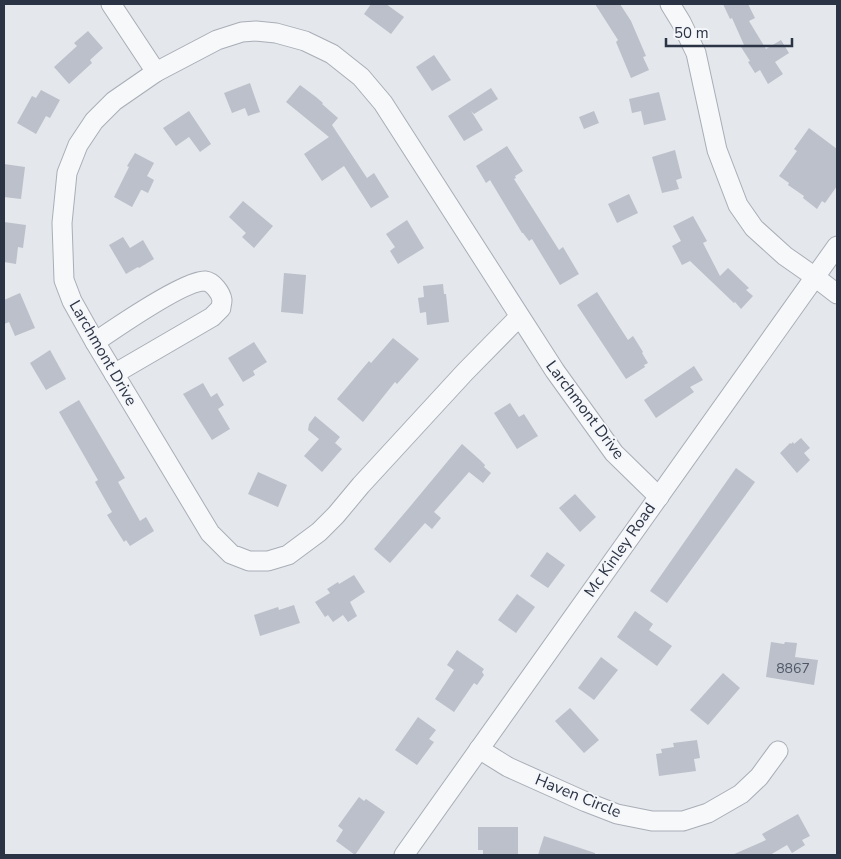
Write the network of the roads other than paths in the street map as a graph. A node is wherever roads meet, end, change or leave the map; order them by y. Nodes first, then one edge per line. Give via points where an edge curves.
1 (110, 4) edge
2 (670, 4) edge
3 (156, 72) junction
4 (837, 246) edge
5 (815, 277) junction
6 (837, 294) edge
7 (520, 317) junction
8 (94, 342) junction
9 (114, 374) junction
10 (659, 497) junction
11 (479, 749) junction
12 (778, 751) dead end
13 (404, 855) edge

1 - 3 street
2 - 5 street via 696,53 716,150 738,205 754,228
3 - 7 street, Larchmont Drive via 217,40 242,32 276,33 305,41 332,54 361,77 383,103
3 - 8 street, Larchmont Drive via 114,100 94,121 78,145 67,173 62,223 64,280
4 - 5 street, Mc Kinley Road
5 - 6 street
5 - 10 street, Mc Kinley Road
7 - 9 street, Larchmont Drive via 465,372 336,516 288,554 268,561 249,561 231,554 210,533
7 - 10 street, Larchmont Drive via 554,371 614,454
8 - 9 street, Larchmont Drive
8 - 9 street via 185,287 205,281 214,285 222,299 221,308 212,317
10 - 11 street, Mc Kinley Road
11 - 12 street, Haven Circle via 508,767 586,802 617,814 652,821 683,821 708,813 741,794 759,777
11 - 13 street, Mc Kinley Road

